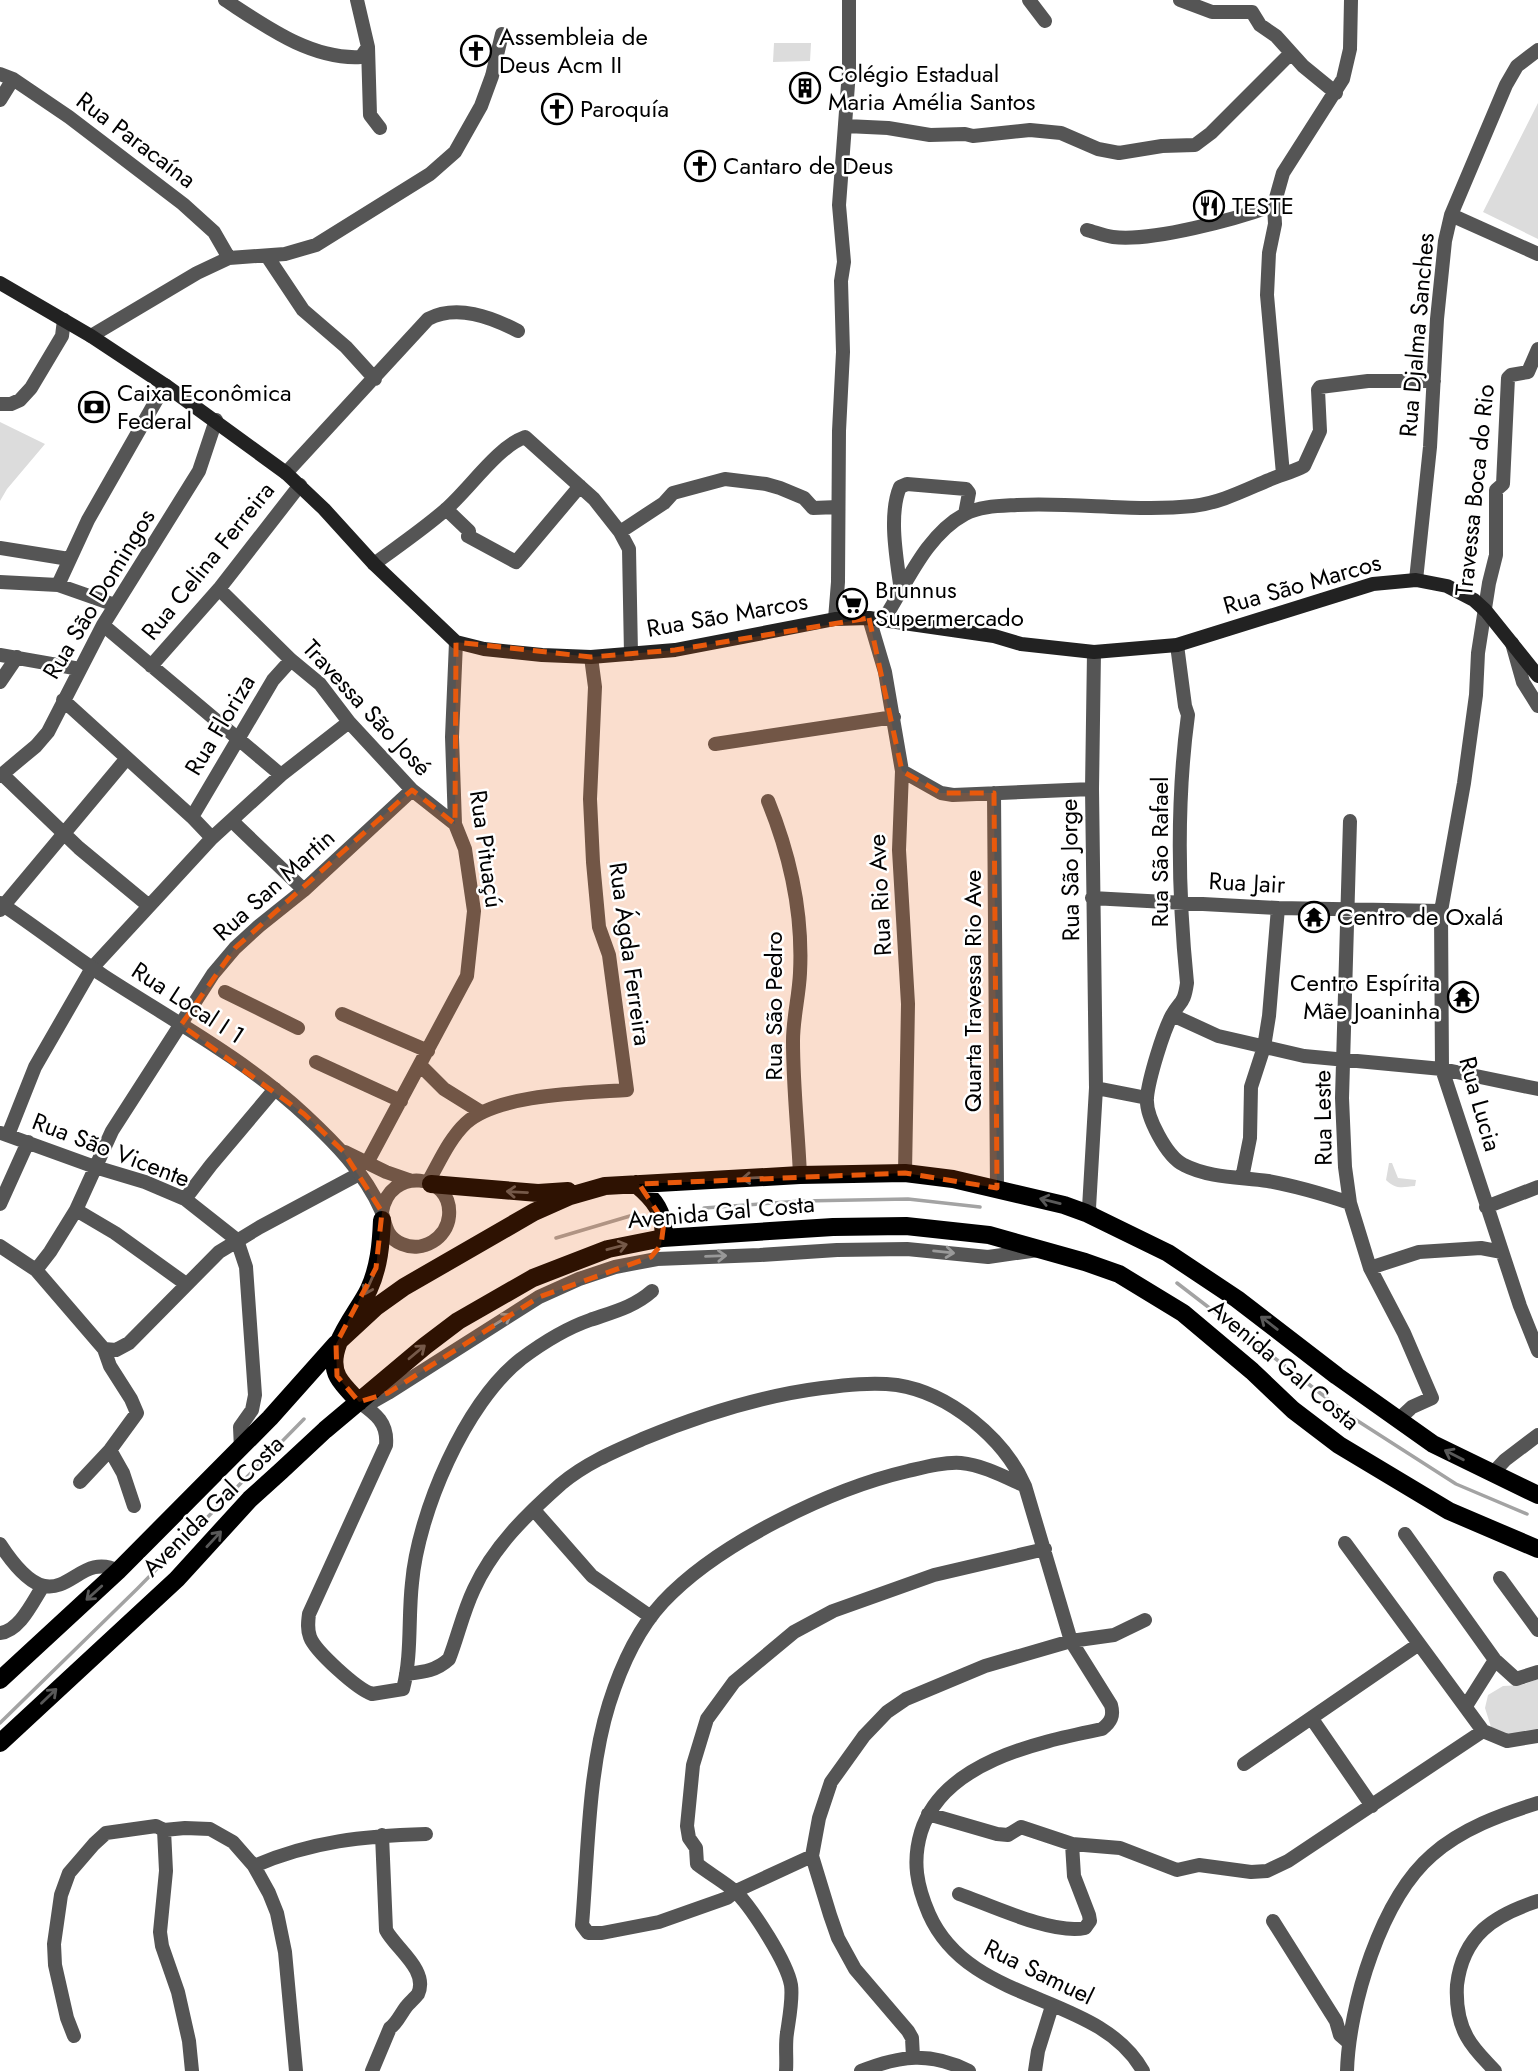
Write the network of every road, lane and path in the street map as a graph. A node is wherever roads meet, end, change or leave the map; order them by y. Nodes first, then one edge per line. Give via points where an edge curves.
1 (225, 0) edge
2 (357, 0) edge
3 (849, 0) edge
4 (1029, 0) edge
5 (1180, 0) edge
6 (1351, 0) edge
7 (1247, 6) edge
8 (1045, 22) dead end
9 (502, 34) dead end
10 (1538, 38) edge
11 (368, 47) junction
12 (1538, 50) edge
13 (1291, 54) junction
14 (1517, 65) junction
15 (6, 77) edge
16 (1336, 93) junction
17 (0, 100) edge
18 (846, 126) junction
19 (380, 128) dead end
20 (1274, 205) junction
21 (1451, 215) junction
22 (1087, 230) dead end
23 (1538, 254) edge
24 (267, 256) junction
25 (229, 258) junction
26 (0, 283) edge
27 (64, 320) junction
28 (518, 331) dead end
29 (91, 336) junction
30 (1538, 349) edge
31 (375, 379) junction
32 (1434, 381) junction
33 (165, 386) junction
34 (0, 404) edge
35 (216, 421) junction
36 (286, 473) junction
37 (1283, 474) junction
38 (300, 485) junction
39 (580, 486) junction
40 (838, 507) junction
41 (446, 509) junction
42 (965, 514) junction
43 (620, 532) junction
44 (0, 548) edge
45 (69, 559) junction
46 (374, 564) junction
47 (1416, 580) junction
48 (0, 582) edge
49 (58, 585) junction
50 (219, 589) junction
51 (901, 592) junction
52 (115, 605) junction
53 (1486, 611) junction
54 (869, 618) junction
55 (884, 619) junction
56 (835, 620) junction
57 (103, 625) junction
58 (456, 642) junction
59 (1511, 642) junction
60 (1177, 645) junction
61 (1094, 652) junction
62 (0, 654) edge
63 (631, 654) junction
64 (17, 657) junction
65 (591, 657) junction
66 (291, 660) junction
67 (151, 666) junction
68 (79, 669) junction
69 (1538, 676) edge
70 (0, 682) edge
71 (63, 700) junction
72 (1538, 706) edge
73 (894, 717) junction
74 (349, 722) junction
75 (238, 739) junction
76 (715, 744) dead end
77 (127, 758) junction
78 (902, 771) junction
79 (281, 775) junction
80 (1, 776) edge
81 (1092, 789) junction
82 (412, 790) junction
83 (994, 793) junction
84 (768, 801) dead end
85 (192, 817) junction
86 (232, 821) junction
87 (1350, 821) dead end
88 (455, 824) junction
89 (64, 834) junction
90 (212, 838) junction
91 (304, 890) junction
92 (1092, 898) junction
93 (1183, 902) junction
94 (1, 906) edge
95 (149, 906) junction
96 (1278, 908) junction
97 (1347, 909) junction
98 (1441, 911) junction
99 (92, 968) junction
100 (225, 992) dead end
101 (342, 1014) dead end
102 (1172, 1015) junction
103 (181, 1025) junction
104 (298, 1028) dead end
105 (1264, 1047) junction
106 (428, 1051) junction
107 (1344, 1059) junction
108 (316, 1062) dead end
109 (420, 1065) junction
110 (1442, 1069) junction
111 (1096, 1088) junction
112 (275, 1089) junction
113 (1538, 1089) edge
114 (1147, 1098) junction
115 (401, 1101) junction
116 (481, 1112) junction
117 (4, 1133) edge
118 (28, 1142) junction
119 (95, 1167) junction
120 (363, 1168) junction
121 (905, 1173) junction
122 (800, 1175) junction
123 (1242, 1178) junction
124 (409, 1180) junction
125 (432, 1184) junction
126 (636, 1184) junction
127 (1538, 1187) edge
128 (997, 1188) junction
129 (585, 1191) junction
130 (185, 1199) junction
131 (1350, 1203) junction
132 (0, 1204) edge
133 (1486, 1206) junction
134 (76, 1210) junction
135 (382, 1216) junction
136 (1093, 1217) junction
137 (663, 1237) junction
138 (237, 1240) junction
139 (0, 1246) edge
140 (1045, 1249) junction
141 (1502, 1252) junction
142 (642, 1262) junction
143 (1370, 1268) junction
144 (36, 1270) junction
145 (186, 1284) junction
146 (652, 1291) dead end
147 (336, 1344) junction
148 (104, 1349) junction
149 (1538, 1351) edge
150 (359, 1402) junction
151 (1399, 1419) junction
152 (1538, 1435) edge
153 (241, 1449) junction
154 (110, 1450) junction
155 (1492, 1474) junction
156 (79, 1482) dead end
157 (1025, 1486) junction
158 (1538, 1494) edge
159 (134, 1506) dead end
160 (534, 1510) junction
161 (1405, 1534) dead end
162 (1345, 1543) dead end
163 (0, 1544) edge
164 (1045, 1549) junction
165 (1538, 1549) edge
166 (118, 1571) junction
167 (1500, 1578) dead end
168 (43, 1586) junction
169 (651, 1617) junction
170 (1145, 1620) dead end
171 (1538, 1630) edge
172 (0, 1633) edge
173 (1071, 1640) junction
174 (1419, 1644) junction
175 (1495, 1660) junction
176 (1538, 1672) edge
177 (406, 1674) junction
178 (0, 1680) edge
179 (1466, 1706) junction
180 (1312, 1719) junction
181 (1483, 1731) junction
182 (1538, 1736) edge
183 (0, 1743) edge
184 (1244, 1764) dead end
185 (1538, 1803) edge
186 (1372, 1806) junction
187 (928, 1814) junction
188 (164, 1830) junction
189 (426, 1834) dead end
190 (382, 1835) junction
191 (1072, 1844) junction
192 (812, 1856) junction
193 (254, 1866) junction
194 (736, 1891) junction
195 (959, 1894) dead end
196 (1538, 1901) edge
197 (1273, 1921) dead end
198 (1052, 2006) junction
199 (1352, 2017) junction
200 (1336, 2021) junction
201 (74, 2036) dead end
202 (1348, 2042) junction
203 (913, 2057) junction
204 (192, 2071) edge
205 (296, 2071) edge
206 (372, 2071) edge
207 (786, 2071) edge
208 (861, 2071) edge
209 (969, 2071) edge
210 (1035, 2071) edge
211 (1143, 2071) edge
212 (1347, 2071) edge
213 (1494, 2071) edge

1 - 11 street via 265,26 326,54 361,57
2 - 11 street
3 - 18 street
4 - 8 street
5 - 7 street via 1230,14
6 - 16 street via 1348,64
7 - 13 street
9 - 24 street via 481,106 455,152 430,174 316,245
10 - 14 street, Rua Djalma Sanches
11 - 19 street via 370,116
12 - 14 street, Rua Djalma Sanches
13 - 16 street
13 - 18 street via 1211,133 1185,147 1119,153 1062,133 930,135
14 - 21 street, Rua Djalma Sanches
15 - 17 street
15 - 25 street, Rua Paracaína via 69,117 198,217 220,240
16 - 20 street via 1283,173
18 - 40 street via 839,205 844,262
20 - 22 street via 1152,235 1112,237
20 - 37 street via 1267,295
21 - 23 street
21 - 32 street, Rua Djalma Sanches via 1443,258
24 - 25 street
24 - 31 street via 303,310
25 - 29 street
26 - 27 main road
27 - 29 main road
27 - 34 street via 62,336 31,388 20,400
28 - 31 street via 491,318 442,313 420,326
29 - 33 main road
30 - 53 street, Travessa Boca do Rio via 1528,372 1508,378 1503,484 1496,490 1496,555
31 - 36 street
32 - 37 street via 1379,380 1320,387 1320,431 1309,458 1304,466
32 - 47 street, Rua Djalma Sanches
33 - 35 main road
33 - 45 street
35 - 36 main road
35 - 52 street, Rua São Domingos via 199,471
36 - 38 main road
37 - 42 street via 1196,506 1045,504 981,508
38 - 46 main road
38 - 50 street, Rua Celina Ferreira
39 - 41 street via 525,438 505,450
39 - 41 street via 516,562 468,536 469,531
39 - 43 street
40 - 43 street via 813,508 804,498 780,488 725,478 673,493
40 - 56 street
41 - 46 street
42 - 51 street via 931,544
42 - 51 street via 966,488 900,487 895,552
43 - 63 street via 629,549
44 - 45 street
45 - 49 street
46 - 58 main road
47 - 53 main road, Rua São Marcos via 1459,590
47 - 60 main road, Rua São Marcos via 1373,584
48 - 49 street
49 - 52 street
50 - 66 street, Travessa São José
50 - 67 street, Rua Celina Ferreira
51 - 55 street
52 - 57 street, Rua São Domingos
53 - 59 main road, Rua São Marcos
53 - 98 street, Rua Lucia via 1464,783
54 - 55 main road, Rua São Marcos
54 - 56 main road, Rua São Marcos
54 - 73 street, Rua Rio Ave
55 - 61 main road, Rua São Marcos
56 - 63 main road, Rua São Marcos
57 - 67 street
57 - 68 street, Rua São Domingos
58 - 65 main road, Rua São Marcos via 542,656
58 - 88 street, Rua Pituaçú
59 - 69 main road, Rua São Marcos
59 - 72 street via 1523,682
60 - 61 main road, Rua São Marcos
60 - 93 street, Rua São Rafael via 1188,715 1178,837
61 - 81 street, Rua São Jorge
62 - 64 street
63 - 65 main road, Rua São Marcos
64 - 68 street
64 - 70 street
65 - 116 street, Rua Ágda Ferreira via 595,687 590,799 594,875 627,1090 504,1104
66 - 74 street, Travessa São José via 320,684
66 - 75 street, Rua Floriza via 272,680
67 - 75 street
68 - 71 street, Rua São Domingos
71 - 77 street
71 - 80 street, Rua São Domingos via 48,732
73 - 76 street
73 - 78 street, Rua Rio Ave
74 - 79 street
74 - 82 street, Travessa São José
75 - 79 street
75 - 85 street, Rua Floriza
77 - 85 street
77 - 89 street
78 - 83 street via 941,793
78 - 121 street, Rua Rio Ave via 899,850 908,1004
79 - 86 street
80 - 89 street
81 - 83 street
81 - 92 street, Rua São Jorge
82 - 88 street, Travessa São José
82 - 91 street, Rua San Martin
83 - 128 street, Quarta Travessa Rio Ave
84 - 122 street, Rua São Pedro via 791,869 797,921 800,971 793,1040
85 - 90 street
86 - 90 street
86 - 91 street
87 - 97 street, Rua Leste
88 - 106 street, Rua Pituaçú via 465,849 474,911 472,944 467,976
89 - 94 street
89 - 95 street
90 - 95 street
91 - 103 street, Rua San Martin via 235,948
92 - 93 street, Rua Jair
92 - 111 street, Rua São Jorge
93 - 96 street, Rua Jair
93 - 102 street, Rua São Rafael via 1187,983 1181,1005
94 - 99 street, Rua Local I 1
95 - 99 street
96 - 97 street, Rua Jair
96 - 105 street
97 - 98 street, Rua Jair
97 - 107 street, Rua Leste
98 - 110 street, Rua Lucia
99 - 103 street, Rua Local I 1
99 - 117 street via 35,1067
100 - 104 street
101 - 106 street
102 - 105 street via 1218,1036
102 - 114 street, Rua São Rafael
103 - 112 street, Rua Local I 1
103 - 119 street, Rua San Martin via 112,1131
105 - 107 street
105 - 123 street via 1251,1087 1250,1138
106 - 109 street, Rua Pituaçú
107 - 110 street
107 - 131 street, Rua Leste via 1342,1133
108 - 115 street
109 - 115 street, Rua Pituaçú
109 - 116 street via 444,1089
110 - 113 street
110 - 133 street, Rua Lucia
111 - 114 street
111 - 136 street, Rua São Jorge via 1089,1208
112 - 120 street, Rua Local I 1
112 - 130 street
114 - 123 street via 1154,1125 1174,1158 1205,1173
115 - 120 street, Rua Pituaçú
116 - 125 street via 454,1137
117 - 118 street, Rua São Vicente
118 - 119 street, Rua São Vicente
118 - 132 street
119 - 130 street, Rua São Vicente
119 - 134 street, Rua San Martin
120 - 124 street, Rua Local I 1
120 - 135 street
120 - 138 street
121 - 122 main road, Avenida Gal Costa
121 - 128 main road, Avenida Gal Costa
122 -> 126 main road, Avenida Gal Costa
123 - 131 street via 1298,1187
124 - 125 street
124 - 135 street via 390,1191
129 -> 125 main road via 538,1193
125 - 135 street via 445,1198 449,1216 434,1241 419,1247 402,1244 389,1235
126 - 129 main road, Avenida Gal Costa
126 - 137 main road via 658,1206
127 - 133 street
136 -> 128 main road, Avenida Gal Costa
129 - 147 main road, Avenida Gal Costa via 534,1212 404,1287
130 - 138 street, Rua São Vicente
131 - 143 street, Rua Leste
133 - 141 street, Rua Lucia
134 - 144 street, Rua San Martin
134 - 145 street
135 -> 147 main road via 380,1250 369,1289
151 -> 136 main road, Avenida Gal Costa via 1237,1299 1168,1254
137 - 140 main road, Avenida Gal Costa via 906,1226 989,1235
137 - 142 street via 656,1253
150 -> 137 main road, Avenida Gal Costa via 458,1321 499,1296 570,1262
138 - 145 street
138 - 153 street via 246,1267 256,1395 240,1427
139 - 144 street
142 -> 140 street via 895,1249 988,1257
140 - 165 main road, Avenida Gal Costa via 1119,1274 1152,1292 1194,1321 1339,1445 1449,1511
141 - 143 street via 1481,1248 1419,1252
141 - 149 street, Rua Lucia
150 -> 142 street via 388,1393 540,1297 579,1279
143 - 151 street, Rua Leste via 1432,1398
144 - 148 street
145 - 148 street via 129,1343 116,1350
146 - 177 street via 628,1308 575,1327 519,1360 495,1384 463,1432 431,1502 415,1552
147 - 150 main road via 337,1376
147 - 153 main road, Avenida Gal Costa
148 - 154 street via 137,1413
150 - 177 street via 386,1427 386,1445 309,1614 309,1635 313,1644 367,1692 403,1689
183 -> 150 main road, Avenida Gal Costa via 177,1579 250,1499
155 -> 151 main road, Avenida Gal Costa via 1433,1444
152 - 155 street
153 - 166 main road, Avenida Gal Costa
154 - 156 street
154 - 159 street
155 - 158 main road, Avenida Gal Costa
157 - 160 street via 1004,1450 981,1427 948,1405 915,1389 863,1385 750,1400 679,1424 584,1466
157 - 164 street
157 - 169 street via 961,1463 914,1470 837,1493 799,1510 692,1575
160 - 169 street via 592,1576
160 - 177 street via 486,1567 464,1610 449,1659 441,1667
161 - 175 street
162 - 174 street
163 - 168 street via 22,1574
164 - 173 street
164 - 194 street via 944,1572 833,1611 802,1626 734,1682 707,1719 699,1740 686,1818 697,1864
166 - 168 street via 98,1566 65,1584
166 -> 178 main road, Avenida Gal Costa
167 - 171 street
168 - 172 street via 17,1624
169 - 194 street via 614,1692 600,1741 582,1925 588,1933 602,1933 659,1922
170 - 173 street via 1114,1635
173 - 187 street, Rua Samuel via 1111,1705 1110,1721 1102,1729 1037,1742 995,1759 949,1790
173 - 192 street via 955,1678 887,1712 831,1783
174 - 179 street
174 - 180 street
175 - 176 street via 1516,1679
175 - 179 street
179 - 181 street
180 - 184 street
180 - 186 street
181 - 182 street via 1507,1741
181 - 186 street
185 - 199 street via 1468,1831 1432,1854 1410,1878 1387,1918
186 - 191 street via 1267,1871 1199,1865 1177,1870 1120,1848
187 - 191 street via 997,1834 1008,1835 1021,1827
187 - 198 street, Rua Samuel via 919,1838 916,1873 924,1905 939,1932 961,1957 991,1979
188 - 193 street via 210,1829 233,1842
188 - 201 street via 156,1826 106,1833 66,1878 54,1944
188 - 204 street via 166,1871 160,1931 181,2004
189 - 190 street
190 - 193 street via 328,1842
190 - 206 street via 386,1930 417,1973 418,1993 390,2028
191 - 195 street via 1074,1876 1089,1915 1085,1928 1041,1923
192 - 194 street
192 - 203 street via 845,1953 908,2031
193 - 205 street via 281,1931
194 - 207 street via 782,1960 791,1987
196 - 213 street via 1491,1922 1478,1933 1461,1963 1456,1994 1461,2023
197 - 200 street
198 - 210 street
198 - 211 street, Rua Samuel via 1090,2021 1119,2043
199 - 200 street
199 - 202 street
200 - 202 street
202 - 212 street
203 - 208 street
203 - 209 street via 944,2060

